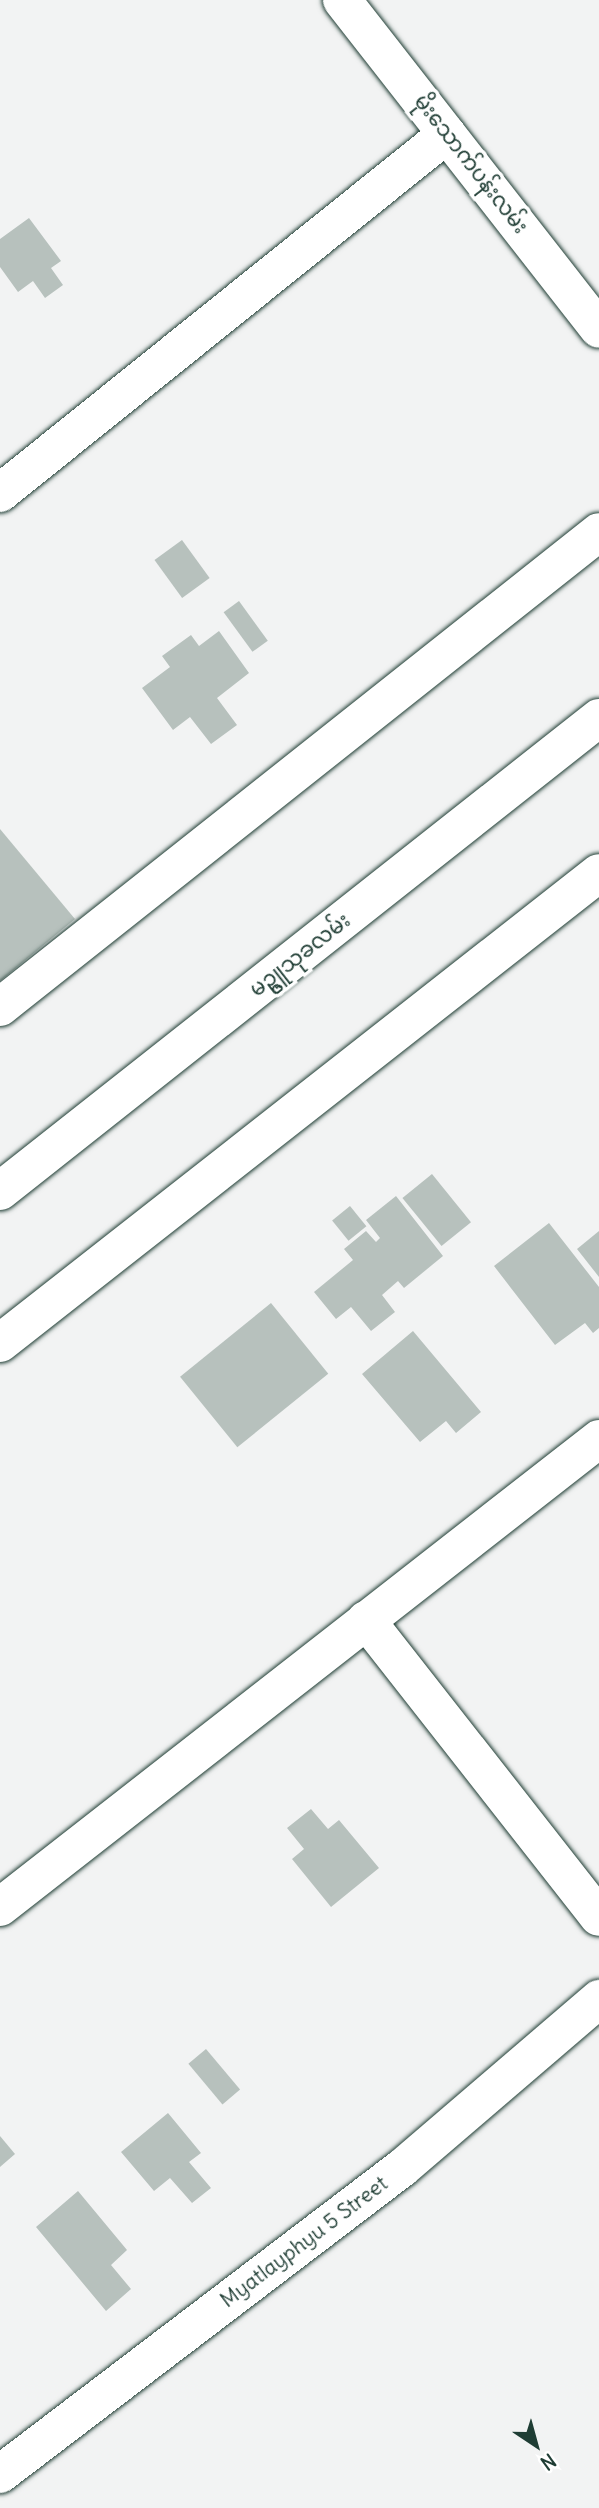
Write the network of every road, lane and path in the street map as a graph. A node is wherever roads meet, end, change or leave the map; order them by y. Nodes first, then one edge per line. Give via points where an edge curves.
1 (342, 0) edge
2 (447, 134) junction
3 (599, 329) edge
4 (0, 493) edge
5 (599, 532) edge
6 (599, 718) edge
7 (599, 873) edge
8 (0, 1007) edge
9 (0, 1191) edge
10 (0, 1343) edge
11 (599, 1439) edge
12 (366, 1620) junction
13 (0, 1907) edge
14 (599, 1917) edge
15 (599, 2000) edge
16 (0, 2474) edge

1 - 2 street, မိုးသောက်ပန်းလမ်း
2 - 3 street, မိုးသောက်ပန်းလမ်း
2 - 4 street
5 - 8 street
6 - 9 street, မဥ္ဇူသုခလမ်း
7 - 10 street
11 - 12 street
12 - 13 street
12 - 14 street
15 - 16 street, Myatlayphyu 5 Street via 402,2168

